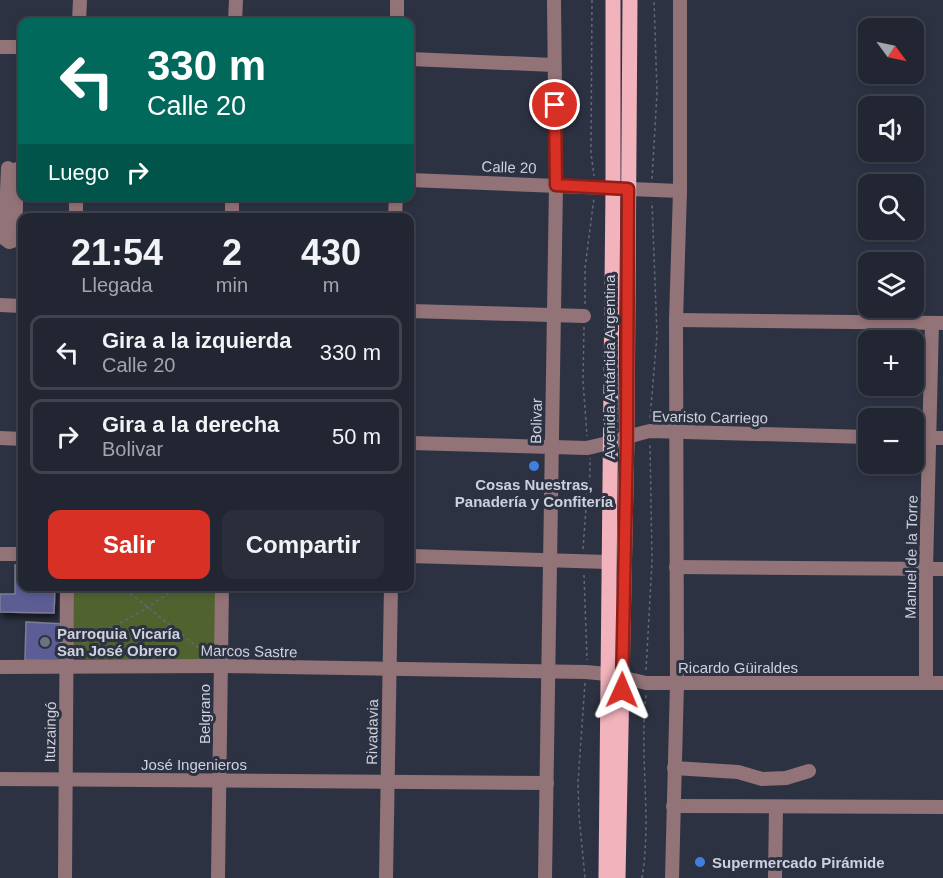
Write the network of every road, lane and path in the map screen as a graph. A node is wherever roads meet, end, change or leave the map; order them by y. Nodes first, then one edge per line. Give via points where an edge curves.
1 (80, 0) edge
2 (236, 0) edge
3 (397, 0) edge
4 (555, 0) edge
5 (592, 0) edge
6 (613, 0) edge
7 (630, 0) edge
8 (654, 0) edge
9 (680, 0) edge
10 (79, 18) edge
11 (235, 18) edge
12 (397, 18) edge
13 (0, 47) edge
14 (18, 47) edge
15 (414, 59) edge
16 (555, 65) junction
17 (414, 180) edge
18 (556, 185) junction
19 (596, 187) junction
20 (621, 188) junction
21 (651, 190) junction
22 (680, 191) junction
23 (0, 305) edge
24 (18, 306) edge
25 (414, 311) edge
26 (554, 315) junction
27 (584, 316) junction
28 (676, 320) junction
29 (938, 323) edge
30 (650, 431) junction
31 (676, 432) junction
32 (627, 436) junction
33 (858, 437) edge
34 (0, 438) edge
35 (936, 438) edge
36 (18, 439) edge
37 (414, 443) edge
38 (609, 444) junction
39 (552, 448) junction
40 (587, 448) junction
41 (0, 554) edge
42 (18, 554) edge
43 (414, 556) edge
44 (550, 560) junction
45 (583, 561) junction
46 (608, 562) junction
47 (676, 567) junction
48 (927, 569) junction
49 (943, 569) edge
50 (67, 591) edge
51 (127, 591) edge
52 (171, 591) edge
53 (222, 591) edge
54 (391, 591) edge
55 (148, 607) junction
56 (67, 652) junction
57 (587, 662) dead end
58 (221, 666) junction
59 (0, 667) edge
60 (68, 668) junction
61 (390, 670) junction
62 (549, 673) junction
63 (646, 674) dead end
64 (614, 676) junction
65 (585, 680) dead end
66 (677, 683) junction
67 (926, 683) junction
68 (943, 684) edge
69 (646, 688) dead end
70 (674, 768) junction
71 (809, 771) dead end
72 (0, 779) edge
73 (66, 780) junction
74 (220, 780) junction
75 (387, 783) junction
76 (547, 783) junction
77 (673, 806) junction
78 (776, 807) junction
79 (943, 807) edge
80 (65, 878) edge
81 (218, 878) edge
82 (386, 878) edge
83 (545, 878) edge
84 (585, 878) edge
85 (606, 878) edge
86 (618, 878) edge
87 (642, 878) edge
88 (672, 878) edge
89 (775, 878) edge

1 - 10 street
2 - 11 street
3 - 12 street
4 - 16 street, Bolivar
5 - 19 path via 591,153
6 - 20 main road, Avenida Antártida Argentina
7 - 20 main road, Avenida Antártida Argentina
8 - 21 path via 657,93
9 - 22 street
13 - 14 street
15 - 16 street
16 - 18 street, Bolivar
17 - 18 street, Calle 20
18 - 19 street, Calle 20
18 - 26 street, Bolivar
19 - 20 street, Calle 20
19 - 27 path via 586,259
20 - 21 street, Calle 20
20 - 32 main road, Avenida Antártida Argentina
20 - 38 main road, Avenida Antártida Argentina
21 - 22 street, Calle 20
21 - 30 path via 657,335
22 - 28 street
23 - 24 street
25 - 26 street
26 - 27 street
26 - 39 street, Bolivar
27 - 40 path
28 - 29 street
28 - 31 street
29 - 35 street, Manuel de la Torre
30 - 31 street, Evaristo Carriego
30 - 32 street, Evaristo Carriego
30 - 63 path via 652,562
31 - 33 street, Evaristo Carriego
31 - 47 street
32 - 38 street, Evaristo Carriego
32 - 64 main road, Avenida Antártida Argentina
34 - 36 street
35 - 48 street, Manuel de la Torre
37 - 39 street, Evaristo Carriego
38 - 40 street, Evaristo Carriego
38 - 46 main road, Avenida Antártida Argentina
39 - 40 street, Evaristo Carriego
39 - 44 street, Bolivar
40 - 45 path via 590,474
41 - 42 street
43 - 44 street
44 - 45 street
44 - 62 street, Bolivar
45 - 46 street
45 - 57 path
46 - 64 main road, Avenida Antártida Argentina
47 - 48 street
47 - 66 street
48 - 49 street
48 - 67 street, Manuel de la Torre
50 - 56 street, Ituzaingó
51 - 55 path
52 - 55 path
53 - 58 street, Belgrano
54 - 61 street, Rivadavia
55 - 56 path
55 - 58 path
56 - 60 street, Ituzaingó
58 - 60 street, Marcos Sastre
58 - 61 street, Marcos Sastre
58 - 74 street, Belgrano
59 - 60 street, Marcos Sastre
60 - 73 street, Ituzaingó
61 - 62 street, Ricardo Güiraldes
61 - 75 street, Rivadavia
62 - 64 street, Ricardo Güiraldes
62 - 76 street, Bolivar
64 - 66 street, Ricardo Güiraldes via 646,683
64 - 85 main road, Avenida Antártida Argentina
64 - 86 main road, Avenida Antártida Argentina
65 - 84 path via 578,782
66 - 67 street, Ricardo Güiraldes
66 - 70 street
67 - 68 street, Ricardo Güiraldes
69 - 87 path via 643,718 647,823
70 - 71 street via 738,772 762,779 786,778
70 - 77 street
72 - 73 street, José Ingenieros
73 - 74 street, José Ingenieros
73 - 80 street, Ituzaingó
74 - 75 street, José Ingenieros
74 - 81 street, Belgrano
75 - 76 street, José Ingenieros
75 - 82 street, Rivadavia
76 - 83 street, Bolivar
77 - 78 street
77 - 88 street
78 - 79 street
78 - 89 street

